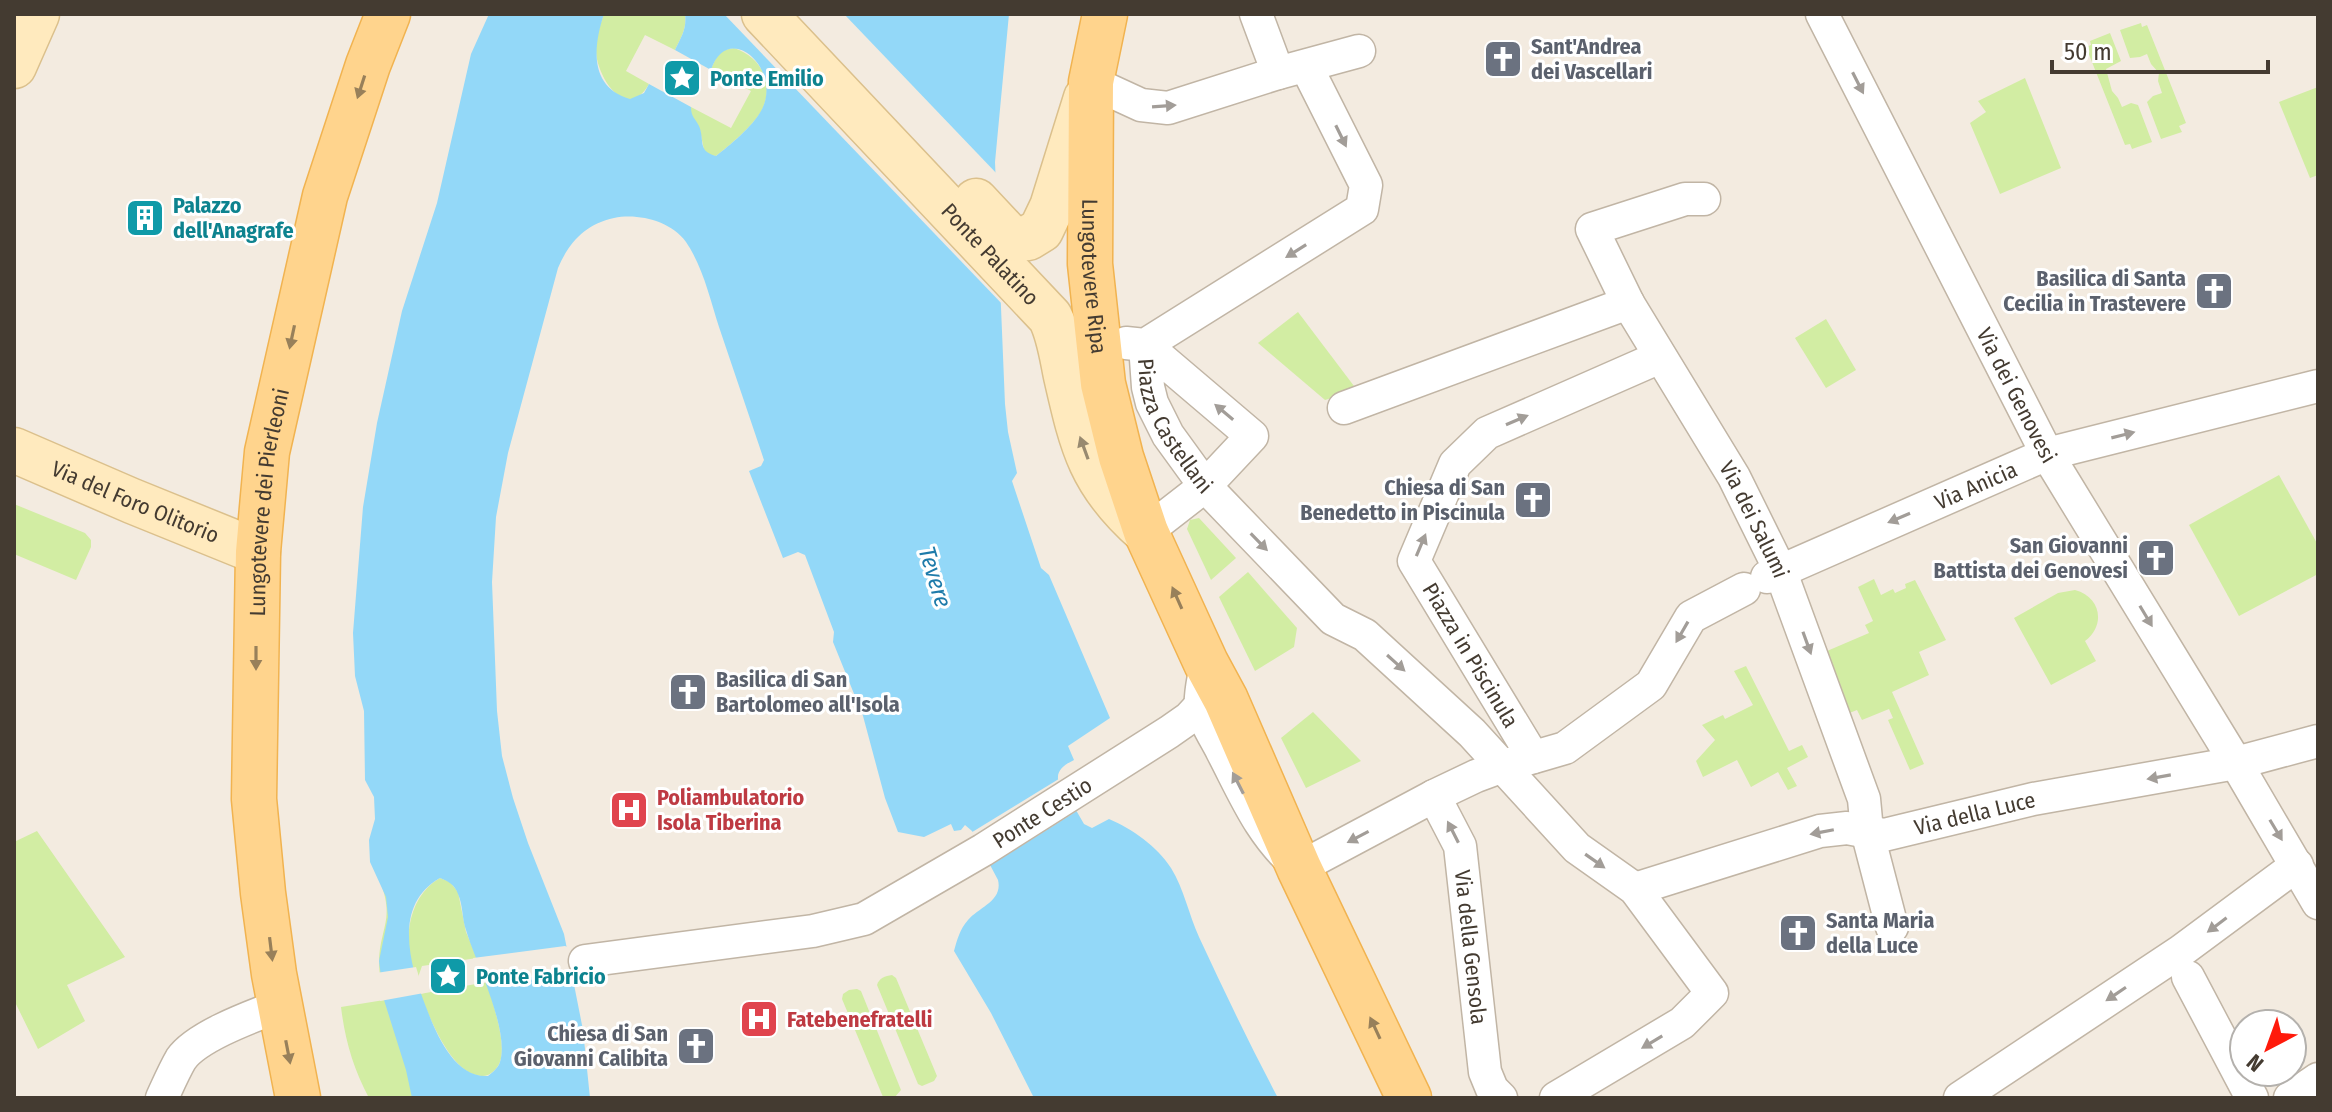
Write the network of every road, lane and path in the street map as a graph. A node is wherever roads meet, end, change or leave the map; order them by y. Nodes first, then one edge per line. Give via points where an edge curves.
1 (37, 14) edge
2 (388, 14) edge
3 (764, 14) edge
4 (798, 14) edge
5 (1105, 14) edge
6 (1256, 14) edge
7 (1822, 14) edge
8 (1359, 51) dead end
9 (14, 66) edge
10 (1292, 69) junction
11 (1091, 82) junction
12 (1704, 199) dead end
13 (1628, 303) junction
14 (1098, 339) junction
15 (1145, 345) junction
16 (1660, 357) junction
17 (2318, 386) edge
18 (1344, 408) dead end
19 (14, 450) edge
20 (2047, 454) junction
21 (1205, 486) junction
22 (1146, 532) junction
23 (258, 552) junction
24 (1764, 578) junction
25 (1211, 689) junction
26 (2318, 741) edge
27 (1518, 761) junction
28 (2236, 763) junction
29 (1434, 796) junction
30 (1867, 831) junction
31 (2297, 865) junction
32 (1299, 868) junction
33 (1635, 889) junction
34 (2318, 903) edge
35 (1892, 927) dead end
36 (585, 961) dead end
37 (2185, 964) junction
38 (279, 1006) junction
39 (2318, 1079) edge
40 (162, 1098) edge
41 (298, 1098) edge
42 (1409, 1098) edge
43 (1501, 1098) edge
44 (1556, 1098) edge
45 (1960, 1098) edge
46 (2252, 1098) edge
47 (2290, 1098) edge

1 - 9 main road
2 -> 23 main road, Lungotevere dei Pierleoni via 325,196 267,452
22 -> 3 main road, Ponte Palatino via 1115,501 1089,460 1052,321 1041,306
4 - 11 main road, Ponte Palatino via 1006,233 1020,240 1037,233 1047,220
5 - 11 main road, Lungotevere Ripa
6 - 10 street
7 -> 20 street, Via dei Genovesi
8 - 10 street
11 -> 10 street via 1141,105 1168,108
10 -> 15 street via 1366,185 1362,209
11 - 14 main road, Lungotevere Ripa via 1090,264
12 - 13 street, Via dei Salumi via 1685,199 1592,229
13 - 16 street, Via dei Salumi
13 - 18 street
14 - 15 street, Piazza Castellani
14 - 22 main road, Lungotevere Ripa via 1110,414
15 - 21 street, Piazza Castellani via 1156,412
21 -> 15 street, Piazza Castellani via 1252,436
16 - 24 street, Via dei Salumi via 1734,477
27 -> 16 street, Piazza in Piscinula via 1414,561 1455,464 1487,433
20 -> 17 street, Via Anicia
19 - 23 main road, Via del Foro Olitorio
20 -> 24 street, Via Anicia
20 -> 28 street, Via dei Genovesi
21 - 22 street
21 -> 27 street, Piazza in Piscinula via 1333,619 1365,635 1472,733
25 -> 22 main road, Lungotevere Ripa
23 -> 38 main road, Lungotevere dei Pierleoni via 254,799
24 -> 27 street, Via Anicia via 1691,617 1651,685 1565,748
24 -> 30 street, Via dei Salumi via 1864,799
32 -> 25 main road, Lungotevere Ripa
25 - 36 street, Ponte Cestio via 1189,718 1169,732 878,913 813,931
26 - 28 street, Via della Luce
27 - 29 street
27 -> 33 street, Piazza in Piscinula via 1539,807 1577,848
28 -> 30 street, Via della Luce via 2033,799 1884,835
28 -> 31 street, Via dei Genovesi
29 -> 32 street
43 -> 29 street, Via della Gensola via 1485,1072 1460,846
30 -> 33 street, Via della Luce via 1820,831
30 - 35 street, Via dei Salumi
31 - 34 street, Via dei Genovesi
31 -> 37 street
42 -> 32 main road, Lungotevere Ripa
33 -> 44 street, Piazza in Piscinula via 1712,993 1682,1023
37 -> 45 street
37 - 46 street
38 - 40 street via 193,1047
38 -> 41 main road, Lungotevere dei Pierleoni
39 - 47 street

